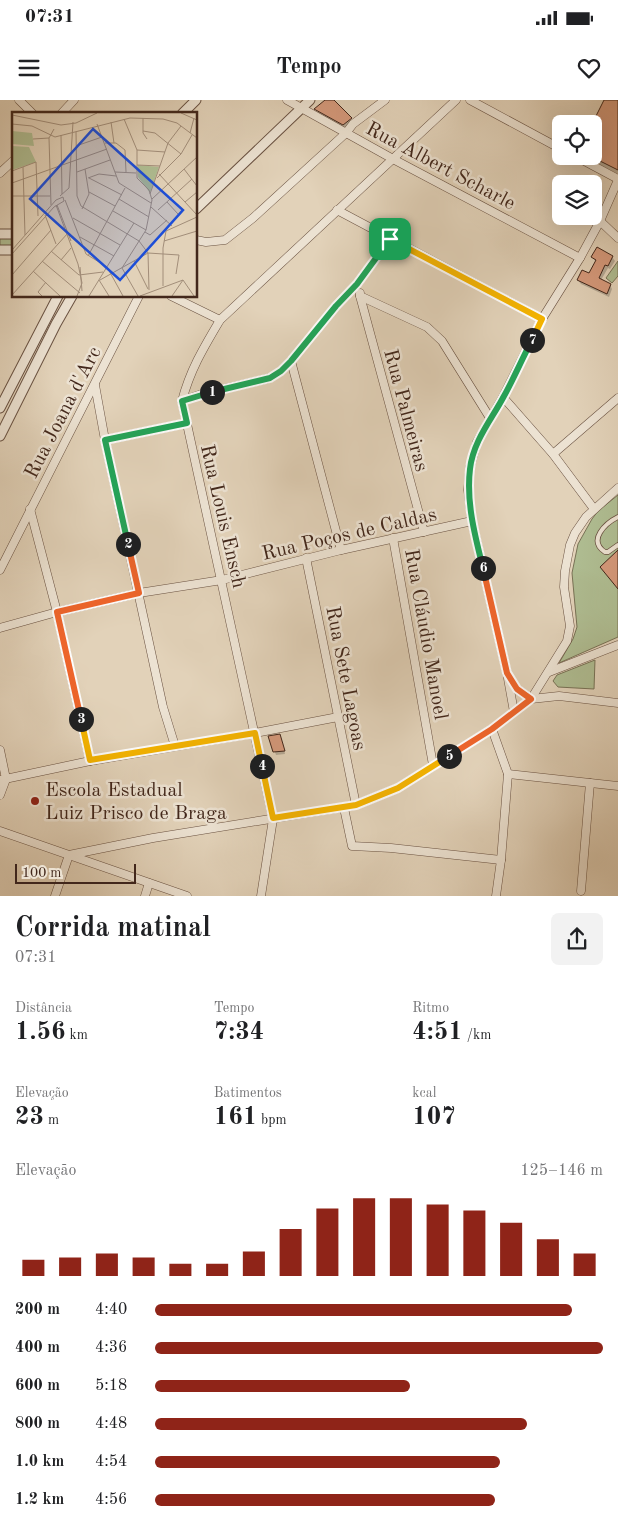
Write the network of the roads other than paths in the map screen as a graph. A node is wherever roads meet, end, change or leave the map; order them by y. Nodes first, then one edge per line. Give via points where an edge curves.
1 (19, 100) edge
2 (74, 100) edge
3 (196, 100) edge
4 (287, 100) edge
5 (310, 100) edge
6 (385, 100) edge
7 (456, 100) edge
8 (470, 100) edge
9 (301, 108) junction
10 (31, 112) edge
11 (63, 112) edge
12 (184, 112) edge
13 (346, 133) junction
14 (552, 144) edge
15 (393, 159) junction
16 (12, 162) edge
17 (591, 165) edge
18 (0, 173) edge
19 (618, 180) edge
20 (198, 207) edge
21 (337, 210) junction
22 (602, 216) edge
23 (602, 223) edge
24 (598, 225) edge
25 (618, 238) edge
26 (390, 239) junction
27 (198, 240) edge
28 (580, 258) junction
29 (357, 284) junction
30 (360, 296) junction
31 (57, 298) edge
32 (71, 298) edge
33 (138, 298) edge
34 (175, 298) edge
35 (46, 318) junction
36 (542, 319) junction
37 (220, 320) junction
38 (56, 324) junction
39 (291, 361) junction
40 (95, 385) junction
41 (503, 397) junction
42 (618, 398) edge
43 (182, 401) junction
44 (0, 408) edge
45 (490, 418) junction
46 (187, 423) junction
47 (0, 436) edge
48 (105, 440) junction
49 (553, 454) junction
50 (618, 488) edge
51 (30, 509) junction
52 (594, 509) junction
53 (618, 516) edge
54 (472, 521) junction
55 (424, 532) junction
56 (393, 538) junction
57 (618, 545) edge
58 (341, 550) junction
59 (306, 558) junction
60 (0, 570) edge
61 (222, 580) junction
62 (139, 593) junction
63 (57, 612) junction
64 (0, 628) edge
65 (618, 645) edge
66 (549, 672) junction
67 (507, 673) junction
68 (531, 699) junction
69 (618, 703) edge
70 (514, 712) junction
71 (338, 717) junction
72 (492, 729) junction
73 (255, 733) junction
74 (174, 746) junction
75 (0, 750) edge
76 (90, 760) junction
77 (433, 765) junction
78 (508, 774) junction
79 (3, 780) edge
80 (590, 783) junction
81 (618, 786) edge
82 (0, 795) edge
83 (356, 805) junction
84 (344, 808) junction
85 (273, 818) junction
86 (0, 831) edge
87 (69, 855) junction
88 (501, 860) junction
89 (150, 883) junction
90 (581, 891) dead end
91 (54, 896) edge
92 (145, 896) edge
93 (187, 896) edge
94 (261, 896) edge
95 (496, 896) edge

1 - 10 street
2 - 11 street
3 - 12 street
4 - 9 street, Rua Albert Scharle
5 - 9 street
6 - 13 street
7 - 15 street, Rua Louis Ensch
8 - 14 street
9 - 13 street, Rua Albert Scharle
9 - 20 street
13 - 15 street, Rua Albert Scharle
13 - 27 street via 225,240
15 - 21 street, Rua Louis Ensch
15 - 28 street, Rua Albert Scharle
16 - 18 street
17 - 19 street
19 - 22 street
21 - 26 street
21 - 37 street, Rua Louis Ensch
23 - 25 street
24 - 28 street
26 - 29 street
26 - 36 street
28 - 36 street
29 - 30 street, Rua Palmeiras
29 - 39 street
30 - 45 street via 427,327 442,341
30 - 55 street, Rua Palmeiras
31 - 35 street
32 - 38 street
33 - 40 street, Rua Joana d'Arc
34 - 37 street
35 - 38 street
35 - 44 street
36 - 41 street
37 - 43 street, Rua Louis Ensch via 196,360
38 - 47 street
39 - 43 street via 270,378
39 - 58 street
40 - 48 street
40 - 51 street, Rua Joana d'Arc
41 - 45 street
41 - 49 street
42 - 49 street
43 - 46 street, Rua Louis Ensch
45 - 54 street via 477,442 470,467 468,490
46 - 48 street
46 - 61 street, Rua Louis Ensch
48 - 62 street
49 - 52 street
50 - 52 street
51 - 60 street, Rua Joana d'Arc
51 - 63 street
52 - 66 street via 580,524 570,545 564,570 570,626 567,641
53 - 57 lane via 607,523 598,538 598,544 605,552
54 - 55 street, Rua Poços de Caldas
54 - 67 street
55 - 56 street, Rua Poços de Caldas
56 - 58 street, Rua Poços de Caldas
56 - 77 street, Rua Cláudio Manoel
58 - 59 street, Rua Poços de Caldas
59 - 61 street, Rua Poços de Caldas
59 - 71 street, Rua Sete Lagoas
61 - 62 street, Rua Poços de Caldas
61 - 73 street, Rua Louis Ensch
62 - 63 street, Rua Poços de Caldas
62 - 74 street
63 - 64 street, Rua Poços de Caldas
63 - 76 street
65 - 66 street
66 - 68 street
67 - 68 street via 517,689
67 - 70 street
68 - 69 street via 559,696
68 - 70 street
70 - 72 street
71 - 73 street
71 - 83 street, Rua Sete Lagoas
72 - 77 street
72 - 78 street
73 - 74 street
73 - 85 street, Rua Louis Ensch
74 - 76 street
75 - 79 street
76 - 79 street
77 - 83 street via 398,788
78 - 80 street
78 - 88 street
79 - 82 street
80 - 81 street
80 - 90 street
83 - 84 street
84 - 85 street
84 - 88 street via 352,846
85 - 87 street
85 - 94 street, Rua Louis Ensch
86 - 87 street
87 - 89 street
87 - 91 street
88 - 95 street
89 - 92 street
89 - 93 street

